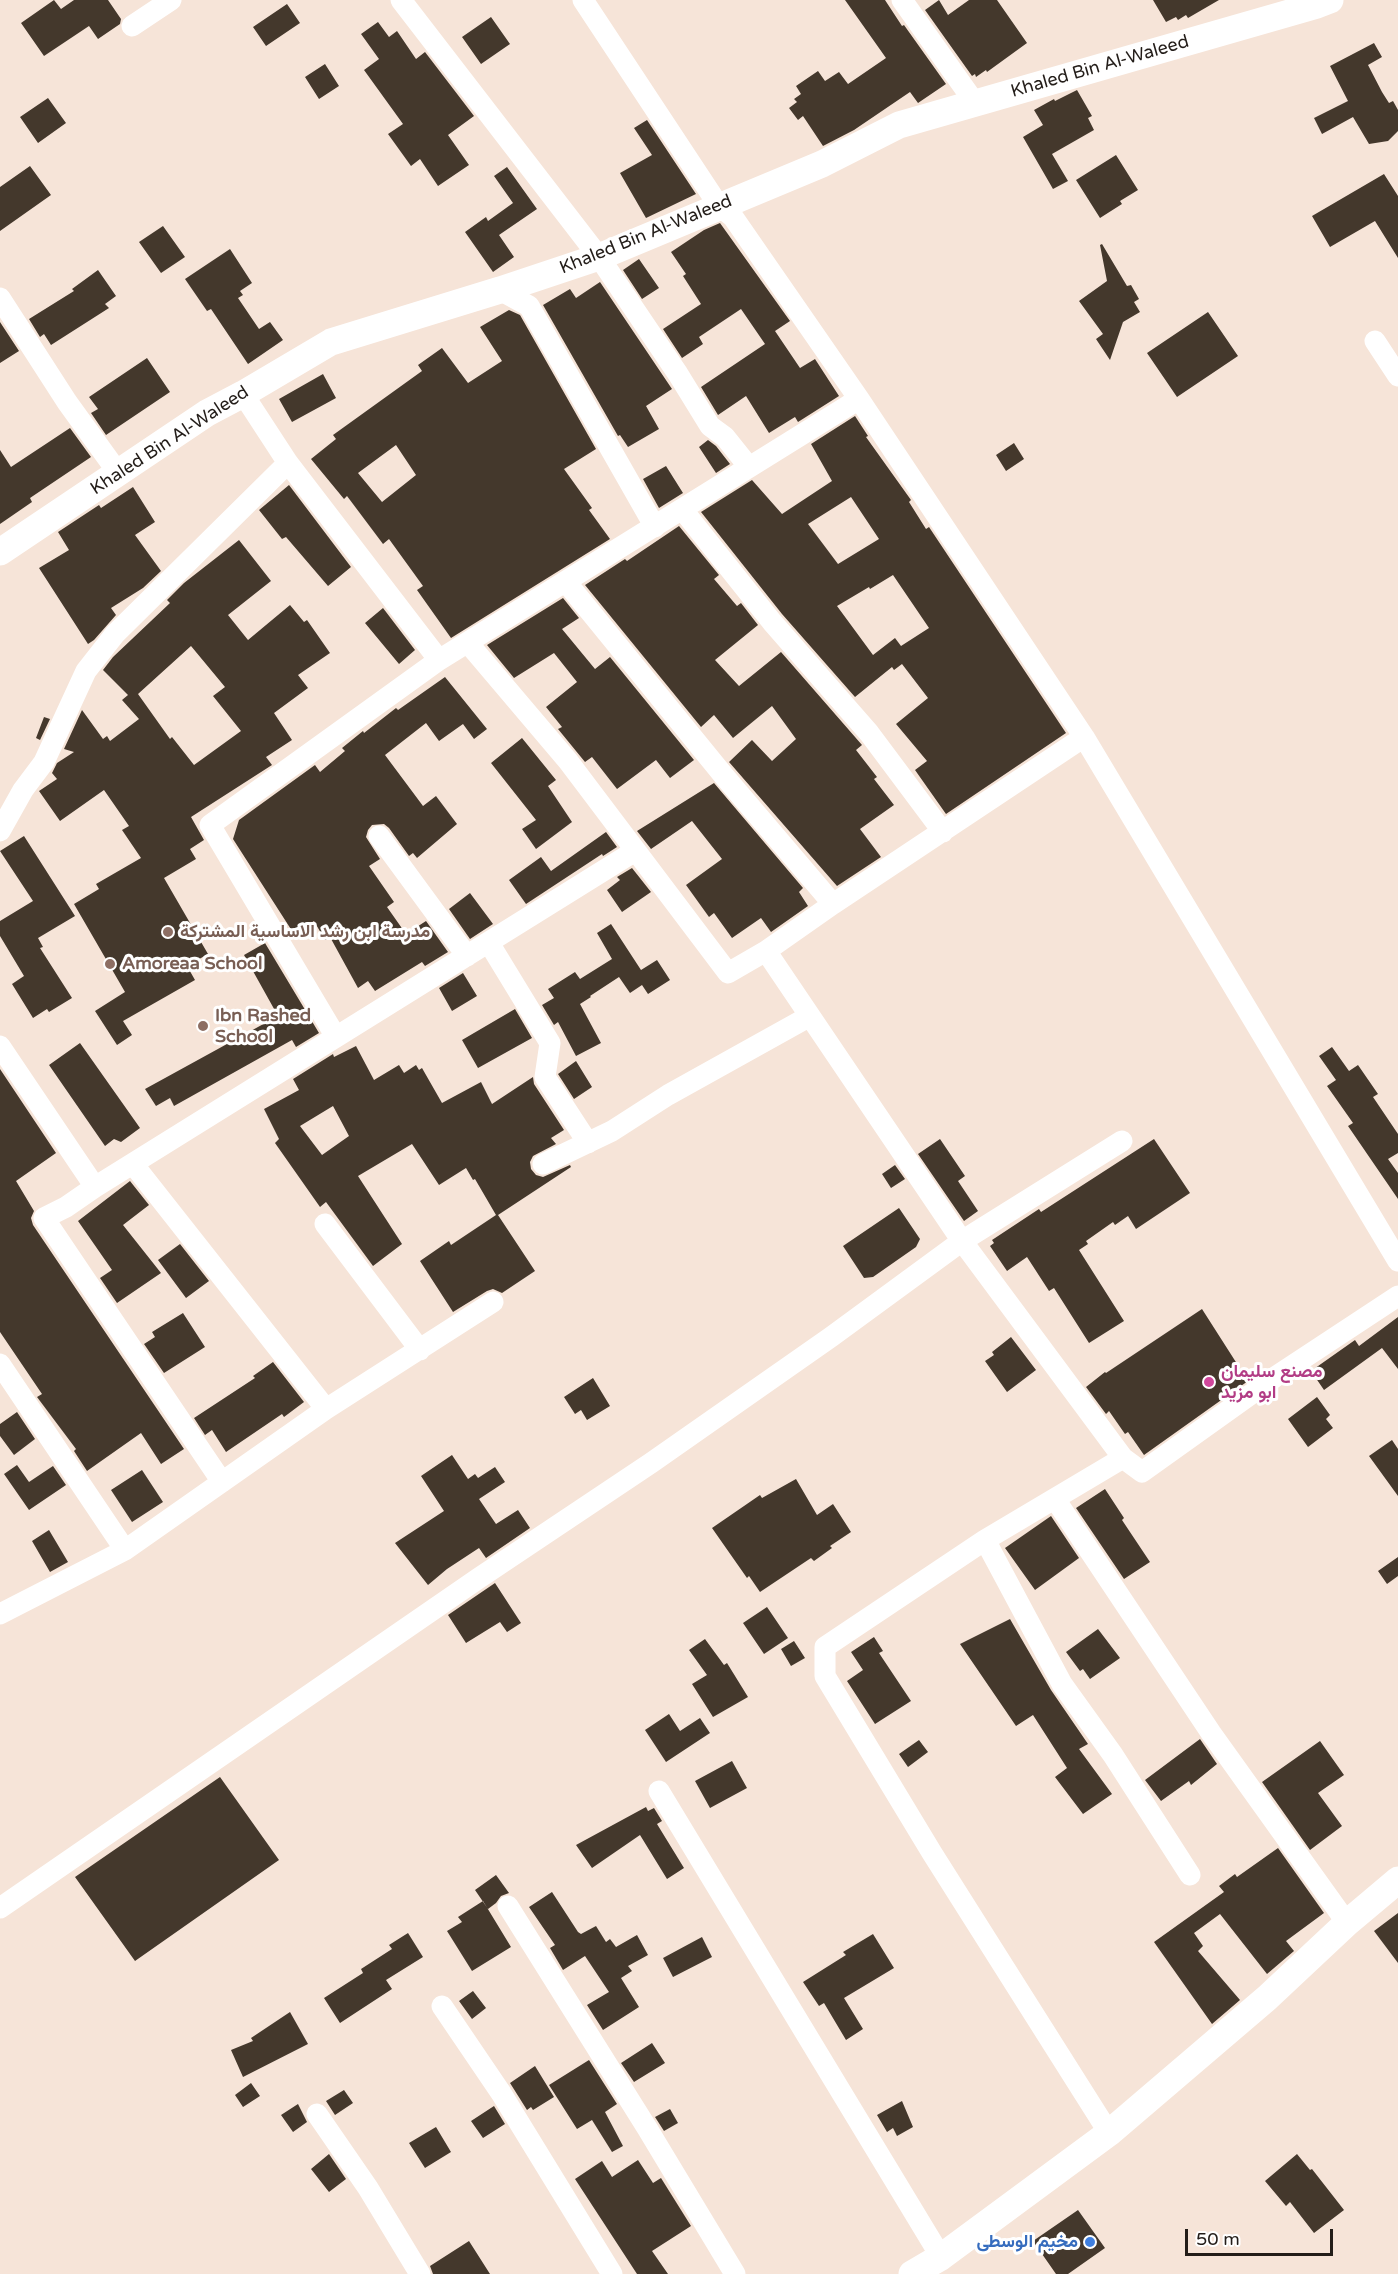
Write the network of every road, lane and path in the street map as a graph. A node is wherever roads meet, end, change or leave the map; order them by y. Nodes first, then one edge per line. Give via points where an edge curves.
1 (171, 0) edge
2 (401, 0) edge
3 (583, 0) edge
4 (902, 0) edge
5 (1330, 0) edge
6 (132, 26) dead end
7 (975, 103) junction
8 (719, 206) junction
9 (599, 257) junction
10 (500, 290) junction
11 (0, 298) edge
12 (1375, 341) dead end
13 (1398, 376) edge
14 (243, 394) junction
15 (859, 399) junction
16 (288, 464) junction
17 (749, 467) junction
18 (118, 474) junction
19 (681, 509) junction
20 (655, 527) junction
21 (0, 552) edge
22 (566, 582) junction
23 (468, 643) junction
24 (439, 660) junction
25 (1084, 737) junction
26 (0, 831) edge
27 (943, 832) junction
28 (379, 836) dead end
29 (635, 851) junction
30 (833, 904) junction
31 (489, 943) junction
32 (766, 951) junction
33 (466, 957) junction
34 (810, 1016) junction
35 (336, 1037) junction
36 (0, 1046) edge
37 (1122, 1141) dead end
38 (588, 1143) junction
39 (133, 1164) junction
40 (543, 1164) dead end
41 (95, 1186) junction
42 (325, 1224) dead end
43 (962, 1241) junction
44 (1398, 1261) edge
45 (1398, 1296) edge
46 (493, 1302) dead end
47 (420, 1350) junction
48 (0, 1364) edge
49 (326, 1409) junction
50 (1123, 1458) junction
51 (222, 1482) junction
52 (1055, 1499) junction
53 (986, 1540) junction
54 (125, 1550) junction
55 (0, 1614) edge
56 (659, 1791) dead end
57 (1190, 1875) dead end
58 (1398, 1880) edge
59 (508, 1906) dead end
60 (0, 1908) edge
61 (1347, 1923) junction
62 (441, 2006) dead end
63 (317, 2114) dead end
64 (1109, 2133) junction
65 (941, 2257) junction
66 (420, 2274) edge
67 (612, 2274) edge
68 (735, 2274) edge
69 (912, 2274) edge

1 - 6 street
2 - 9 street
3 - 8 street
4 - 7 street
5 - 7 street, Khaled Bin Al-Waleed
7 - 8 street, Khaled Bin Al-Waleed via 899,125 822,164
8 - 9 street, Khaled Bin Al-Waleed
8 - 15 street via 733,217
9 - 10 street, Khaled Bin Al-Waleed
9 - 17 street via 710,426 725,437
10 - 14 street, Khaled Bin Al-Waleed via 331,342
10 - 20 street via 529,306
11 - 18 street
12 - 13 street
14 - 16 street
14 - 18 street, Khaled Bin Al-Waleed via 207,413
15 - 17 street
15 - 25 street
16 - 24 street
16 - 26 street via 108,643 86,671 44,762
17 - 19 street
18 - 21 street, Khaled Bin Al-Waleed
19 - 20 street
19 - 27 street via 771,622 868,733
20 - 22 street
22 - 23 street
22 - 30 street
23 - 24 street
23 - 29 street via 568,761
24 - 35 street via 210,825
25 - 27 street
25 - 44 street
27 - 30 street
28 - 33 street
29 - 31 street
29 - 32 street via 729,973
30 - 32 street
31 - 33 street
31 - 38 street via 550,1043 545,1077
32 - 34 street
33 - 35 street
34 - 38 street
34 - 43 street
35 - 39 street
36 - 41 street
37 - 43 street
38 - 40 street
39 - 41 street
39 - 49 street
41 - 51 street via 44,1218
42 - 47 street
43 - 50 street
43 - 60 street via 670,1450
45 - 50 street via 1142,1472
46 - 47 street
47 - 49 street
48 - 54 street
49 - 51 street
50 - 52 street
51 - 54 street
52 - 53 street
52 - 61 street via 1211,1732
53 - 57 street via 1062,1684
53 - 64 street via 825,1647 825,1676
54 - 55 street
56 - 65 street
58 - 61 street
59 - 68 street
61 - 64 street via 1267,1998
62 - 67 street via 501,2093
63 - 66 street
64 - 65 street
65 - 69 street

